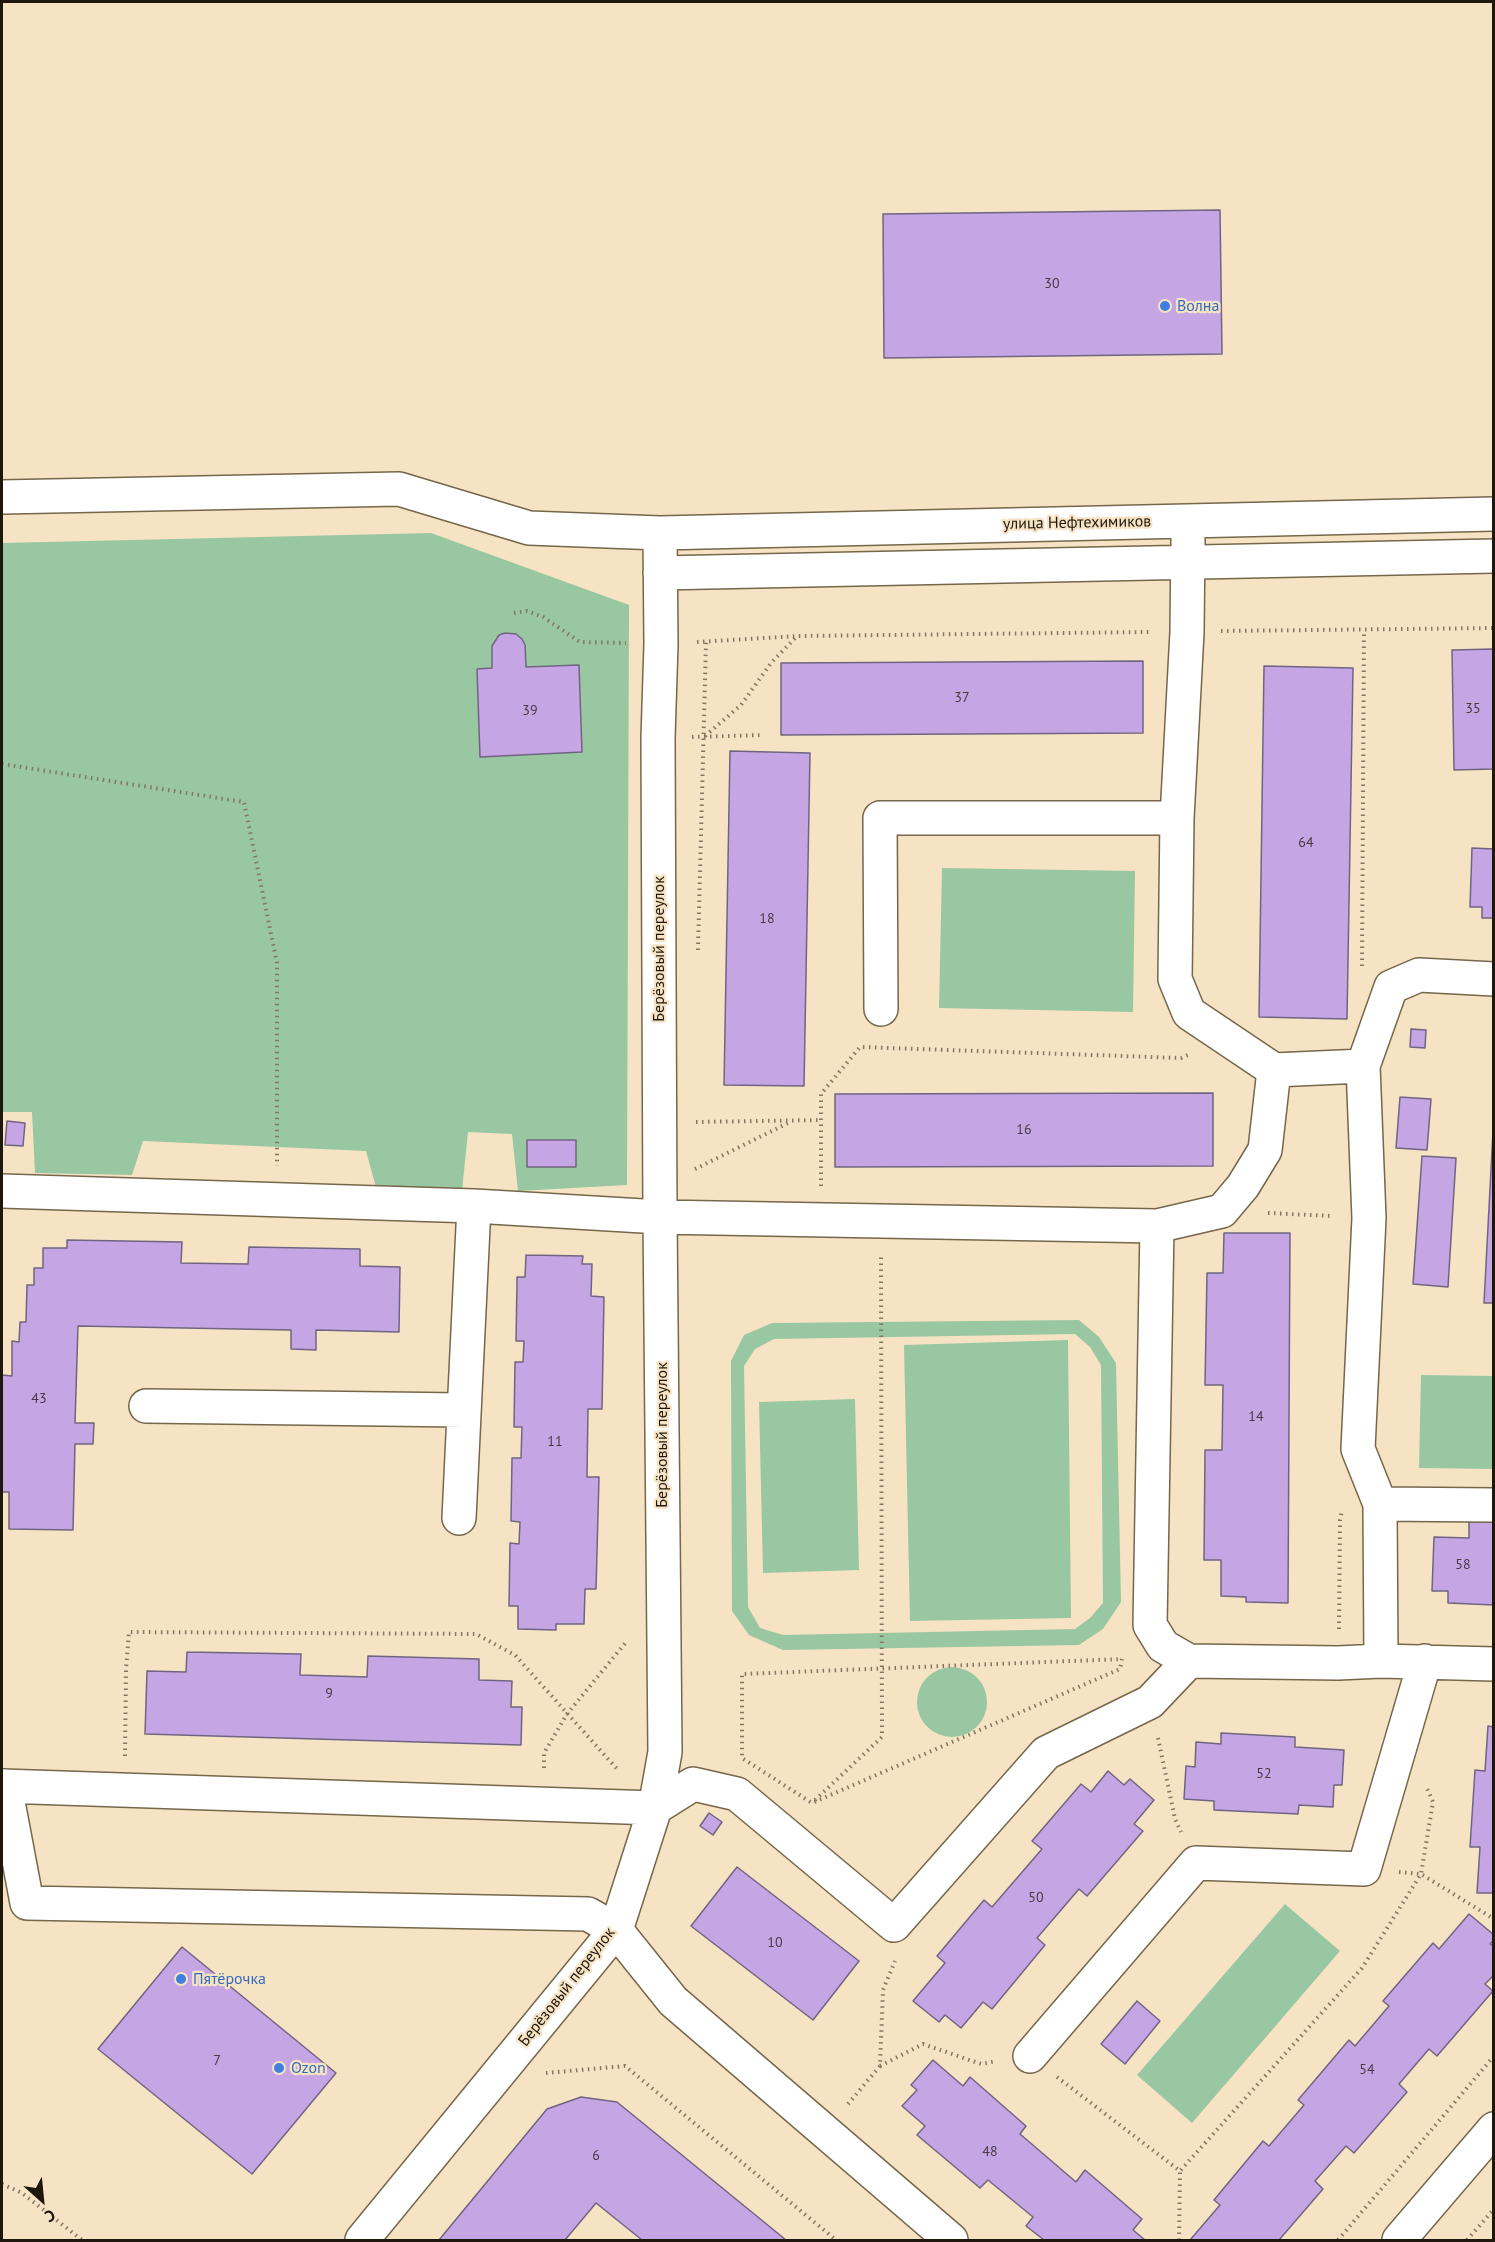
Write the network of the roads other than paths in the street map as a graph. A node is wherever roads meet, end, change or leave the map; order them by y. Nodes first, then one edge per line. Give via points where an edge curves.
1 (2, 498) edge
2 (1494, 514) edge
3 (1188, 521) junction
4 (660, 533) junction
5 (1494, 556) edge
6 (1188, 562) junction
7 (660, 573) junction
8 (1177, 818) junction
9 (1494, 979) edge
10 (881, 1009) dead end
11 (1364, 1066) junction
12 (1274, 1070) junction
13 (2, 1191) edge
14 (474, 1206) junction
15 (660, 1217) junction
16 (1157, 1226) junction
17 (146, 1406) dead end
18 (463, 1410) junction
19 (1380, 1504) junction
20 (1494, 1504) edge
21 (459, 1518) dead end
22 (1189, 1661) junction
23 (1381, 1661) junction
24 (1425, 1661) junction
25 (1494, 1664) edge
26 (3, 1786) edge
27 (655, 1808) junction
28 (616, 1930) junction
29 (1030, 2056) road end
30 (1494, 2129) edge
31 (362, 2241) edge
32 (951, 2241) edge
33 (1399, 2241) edge

1 - 4 street, улица Нефтехимиков via 399,489 530,528
2 - 3 street, улица Нефтехимиков
3 - 4 street, улица Нефтехимиков
3 - 6 street
4 - 7 street, Берёзовый переулок
5 - 6 street
6 - 7 street
6 - 8 street
7 - 15 street, Берёзовый переулок
8 - 10 street via 880,818
8 - 12 street via 1175,979 1189,1013
9 - 11 street via 1419,975 1391,987
11 - 12 street
11 - 19 street via 1369,1218 1358,1449
12 - 16 street via 1265,1150 1243,1186 1222,1211
13 - 14 street
14 - 15 street
14 - 18 street
15 - 16 street
15 - 27 street, Берёзовый переулок via 665,1752
16 - 22 street via 1150,1625 1163,1646
17 - 18 street
18 - 21 street
19 - 20 street
19 - 23 street
22 - 23 street
22 - 27 street via 1150,1702 1046,1753 894,1925 736,1794 693,1784
23 - 24 street
24 - 25 street
24 - 29 street via 1364,1869 1196,1863
26 - 27 street
26 - 28 street via 27,1903 588,1914
27 - 28 street, Берёзовый переулок
28 - 31 street, Берёзовый переулок
28 - 32 street via 673,2001
30 - 33 street

